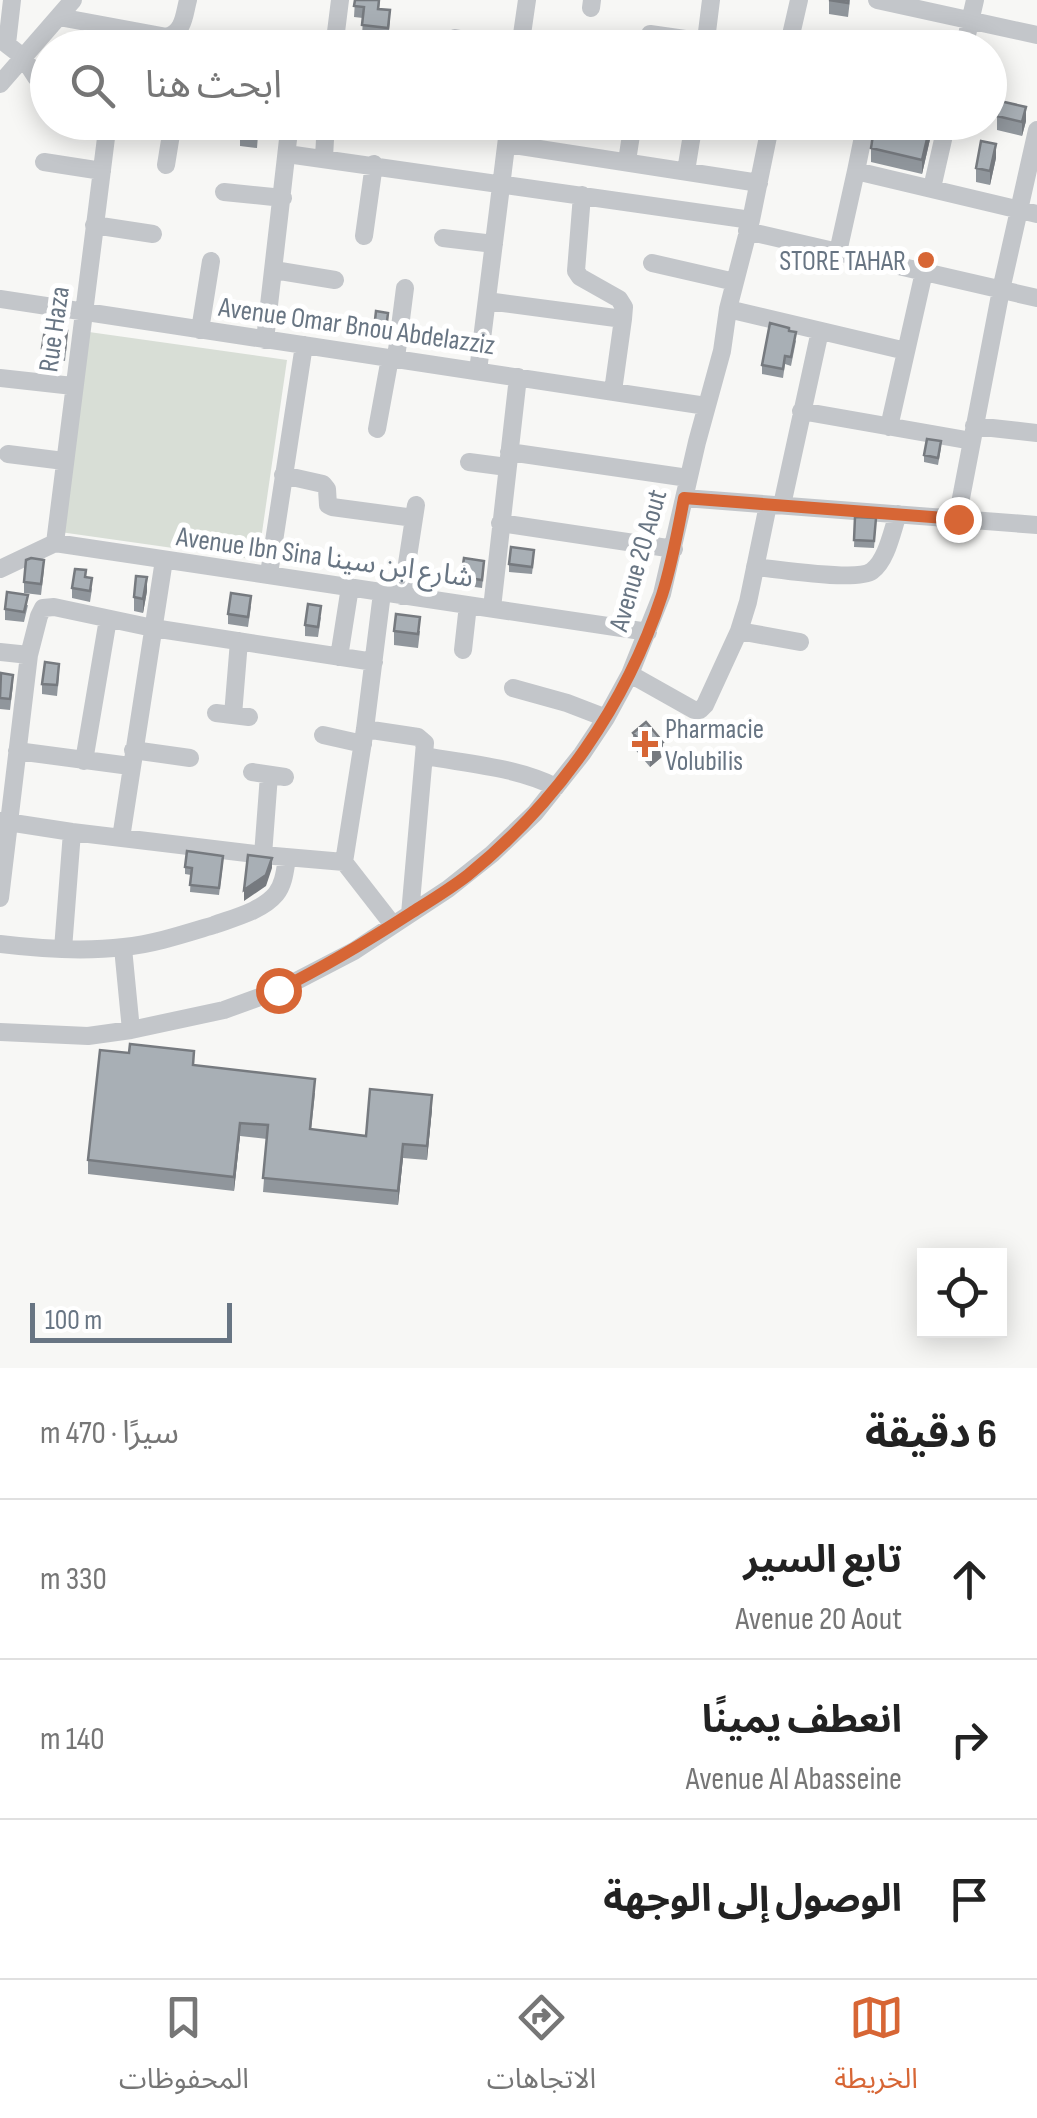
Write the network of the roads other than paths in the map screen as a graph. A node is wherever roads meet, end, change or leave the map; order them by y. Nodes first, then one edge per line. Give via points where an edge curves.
1 (12, 0) edge
2 (73, 0) edge
3 (188, 0) edge
4 (337, 0) edge
5 (527, 0) edge
6 (712, 0) edge
7 (799, 0) edge
8 (975, 0) edge
9 (886, 1) edge
10 (58, 17) junction
11 (971, 20) junction
12 (47, 30) edge
13 (133, 30) edge
14 (179, 30) edge
15 (335, 30) edge
16 (523, 30) edge
17 (707, 30) edge
18 (792, 30) edge
19 (968, 30) edge
20 (1037, 34) edge
21 (3, 42) edge
22 (30, 50) edge
23 (24, 57) junction
24 (30, 67) edge
25 (0, 84) edge
26 (1037, 130) edge
27 (106, 140) edge
28 (170, 140) edge
29 (288, 140) edge
30 (324, 140) edge
31 (508, 140) edge
32 (630, 140) edge
33 (691, 140) edge
34 (767, 140) edge
35 (862, 140) edge
36 (943, 140) edge
37 (507, 144) junction
38 (287, 154) junction
39 (324, 157) junction
40 (627, 161) junction
41 (44, 162) dead end
42 (374, 164) junction
43 (166, 166) dead end
44 (102, 171) junction
45 (686, 171) junction
46 (856, 171) junction
47 (759, 183) junction
48 (501, 184) junction
49 (932, 188) junction
50 (224, 192) dead end
51 (582, 196) junction
52 (282, 198) junction
53 (1028, 212) edge
54 (94, 225) junction
55 (749, 226) junction
56 (153, 234) dead end
57 (364, 236) dead end
58 (443, 238) dead end
59 (494, 244) junction
60 (838, 252) junction
61 (211, 261) dead end
62 (652, 263) dead end
63 (274, 270) junction
64 (924, 272) junction
65 (336, 280) dead end
66 (735, 282) junction
67 (406, 288) dead end
68 (1001, 290) junction
69 (1037, 298) edge
70 (0, 299) edge
71 (487, 301) junction
72 (728, 309) junction
73 (84, 312) junction
74 (623, 319) junction
75 (200, 330) junction
76 (820, 332) junction
77 (264, 340) junction
78 (304, 345) junction
79 (906, 351) junction
80 (393, 358) junction
81 (478, 372) junction
82 (518, 377) junction
83 (0, 378) edge
84 (74, 386) junction
85 (613, 391) junction
86 (706, 406) junction
87 (801, 411) junction
88 (889, 426) junction
89 (377, 428) dead end
90 (1037, 433) edge
91 (973, 434) junction
92 (8, 454) dead end
93 (508, 460) junction
94 (64, 461) junction
95 (469, 462) dead end
96 (283, 475) junction
97 (688, 478) junction
98 (684, 498) junction
99 (775, 505) junction
100 (898, 514) junction
101 (958, 519) junction
102 (500, 523) junction
103 (1037, 526) edge
104 (55, 542) junction
105 (674, 549) junction
106 (164, 560) junction
107 (755, 567) junction
108 (0, 569) edge
109 (268, 574) junction
110 (350, 588) junction
111 (382, 593) junction
112 (402, 596) junction
113 (468, 605) junction
114 (492, 608) junction
115 (108, 618) junction
116 (154, 628) junction
117 (740, 631) junction
118 (648, 632) junction
119 (239, 640) junction
120 (800, 642) dead end
121 (463, 650) dead end
122 (0, 652) edge
123 (30, 655) junction
124 (339, 657) junction
125 (374, 662) junction
126 (630, 674) junction
127 (513, 688) dead end
128 (233, 715) dead end
129 (606, 718) junction
130 (323, 735) dead end
131 (364, 736) junction
132 (16, 752) junction
133 (425, 756) junction
134 (132, 758) junction
135 (190, 758) dead end
136 (84, 761) junction
137 (269, 775) dead end
138 (556, 787) junction
139 (4, 821) edge
140 (72, 832) junction
141 (121, 838) junction
142 (263, 855) junction
143 (286, 858) junction
144 (344, 862) junction
145 (0, 898) edge
146 (401, 919) junction
147 (0, 944) edge
148 (122, 948) junction
149 (63, 949) junction
150 (131, 1030) junction
151 (0, 1032) edge

1 - 21 street
2 - 10 street
3 - 14 street
4 - 15 street
5 - 16 street
6 - 17 street
7 - 18 street
8 - 11 street
9 - 11 street
10 - 12 street
10 - 13 street
11 - 19 street
11 - 20 street
21 - 23 street
22 - 23 street
23 - 24 street
23 - 25 street
26 - 53 street
27 - 44 street, Rue Haza
28 - 43 street
29 - 38 street
30 - 39 street
31 - 37 street
32 - 40 street
33 - 45 street
34 - 47 street, Avenue 20 Aout
35 - 46 street
36 - 49 street
37 - 40 street
37 - 48 street
38 - 39 street
38 - 52 street
39 - 42 street
40 - 45 street
41 - 44 street
42 - 48 street
42 - 57 street
44 - 54 street, Rue Haza
45 - 47 street
46 - 49 street
46 - 60 street
47 - 55 street, Avenue 20 Aout
48 - 51 street
48 - 59 street
49 - 53 street
50 - 52 street
51 - 55 street
51 - 74 street via 576,271 619,299
52 - 63 street
53 - 68 street
54 - 56 street
54 - 73 street, Rue Haza
55 - 60 street
55 - 66 street, Avenue 20 Aout
58 - 59 street
59 - 71 street
60 - 64 street
61 - 75 street
62 - 66 street
63 - 65 street
63 - 77 street
64 - 68 street
64 - 79 street
66 - 72 street, Avenue 20 Aout
67 - 80 street
68 - 69 street
68 - 91 street
70 - 73 street, Avenue Omar Bnou Abdelazziz
71 - 74 street
71 - 81 street
72 - 76 street
72 - 86 street, Avenue 20 Aout
73 - 75 street, Avenue Omar Bnou Abdelazziz
73 - 84 street, Rue Haza
74 - 85 street
75 - 77 street, Avenue Omar Bnou Abdelazziz
76 - 79 street
76 - 87 street
77 - 78 street, Avenue Omar Bnou Abdelazziz
78 - 80 street, Avenue Omar Bnou Abdelazziz
78 - 96 street
79 - 88 street
80 - 81 street, Avenue Omar Bnou Abdelazziz
80 - 89 street
81 - 82 street, Avenue Omar Bnou Abdelazziz
82 - 85 street, Avenue Omar Bnou Abdelazziz
82 - 93 street
83 - 84 street
84 - 94 street, Rue Haza
85 - 86 street, Avenue Omar Bnou Abdelazziz
86 - 97 street, Avenue 20 Aout
87 - 88 street
87 - 99 street
88 - 91 street
90 - 91 street
91 - 101 street
92 - 94 street
93 - 95 street
93 - 97 street
93 - 102 street
94 - 104 street, Rue Haza
96 - 109 street
96 - 112 street via 325,485 332,507 415,512
97 - 98 street, Avenue 20 Aout
98 - 99 street
98 - 105 street, Avenue 20 Aout
99 - 100 street
99 - 107 street
100 - 101 street
100 - 107 street via 876,566 865,574
101 - 103 street
102 - 105 street
102 - 114 street
104 - 106 street, Avenue Ibn Sina شارع ابن سينا
104 - 108 street
105 - 118 street, Avenue 20 Aout
106 - 109 street, Avenue Ibn Sina شارع ابن سينا
106 - 116 street
107 - 117 street
109 - 110 street, Avenue Ibn Sina شارع ابن سينا
110 - 111 street, Avenue Ibn Sina شارع ابن سينا
110 - 124 street
111 - 112 street, Avenue Ibn Sina شارع ابن سينا
111 - 125 street
112 - 113 street, Avenue Ibn Sina شارع ابن سينا
113 - 114 street, Avenue Ibn Sina شارع ابن سينا
113 - 121 street
114 - 118 street, Avenue Ibn Sina شارع ابن سينا
115 - 116 street
115 - 123 street via 48,606 41,610
115 - 136 street
116 - 119 street
116 - 134 street
117 - 120 street
117 - 126 street via 700,710
118 - 126 street, Avenue 20 Aout
119 - 124 street
119 - 128 street
122 - 123 street
123 - 132 street
124 - 125 street
125 - 131 street
126 - 129 street, Avenue 20 Aout
127 - 129 street
129 - 138 street, Avenue 20 Aout
130 - 131 street
131 - 133 street via 421,738
131 - 144 street
132 - 136 street
132 - 139 street
133 - 138 street via 514,771
133 - 146 street
134 - 135 street
134 - 136 street
134 - 141 street
137 - 142 street
138 - 146 street, Avenue 20 Aout via 492,854
139 - 140 street
139 - 145 street
140 - 141 street
140 - 149 street
141 - 142 street
142 - 143 street
143 - 144 street
143 - 148 street via 280,888 267,902 174,937
144 - 146 street
146 - 150 street, Avenue 20 Aout via 278,990 224,1010
147 - 149 street
148 - 149 street
148 - 150 street
150 - 151 street, Avenue 20 Aout via 88,1036

